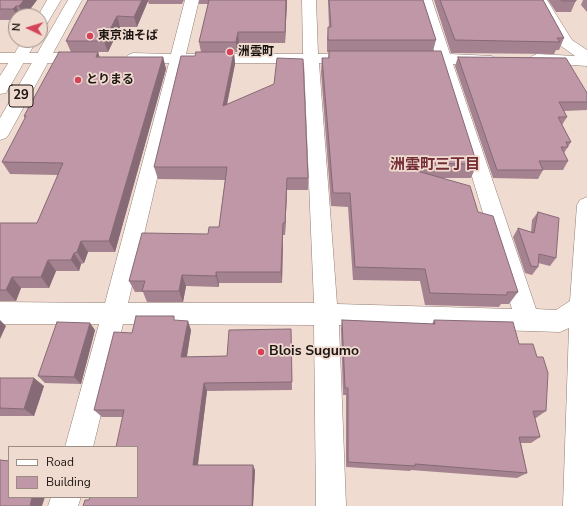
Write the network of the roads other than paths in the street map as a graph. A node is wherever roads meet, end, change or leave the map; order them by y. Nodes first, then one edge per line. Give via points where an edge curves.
1 (54, 0) edge
2 (75, 0) edge
3 (192, 0) edge
4 (309, 0) edge
5 (425, 0) edge
6 (540, 0) edge
7 (48, 10) edge
8 (25, 48) edge
9 (587, 57) edge
10 (0, 58) edge
11 (19, 58) junction
12 (42, 58) junction
13 (98, 58) edge
14 (121, 58) edge
15 (176, 58) junction
16 (311, 58) junction
17 (366, 59) edge
18 (397, 59) edge
19 (443, 59) junction
20 (498, 59) edge
21 (522, 59) edge
22 (587, 61) edge
23 (0, 89) edge
24 (0, 134) edge
25 (587, 205) edge
26 (585, 306) edge
27 (0, 313) edge
28 (114, 313) junction
29 (326, 314) junction
30 (527, 320) junction
31 (79, 446) edge
32 (331, 506) edge
33 (578, 506) edge

1 - 7 street
2 - 12 street, 29
3 - 15 street
4 - 16 street
5 - 19 street
6 - 9 street via 566,42
8 - 11 street, 29
10 - 11 street
11 - 12 street
11 - 23 street, 29
12 - 13 street
12 - 24 street, 29
14 - 15 street
15 - 16 street
15 - 28 street
16 - 17 street
16 - 29 street
18 - 19 street
19 - 20 street
19 - 30 street
21 - 22 street
25 - 26 street
26 - 30 street via 560,322
26 - 33 street
27 - 28 street
28 - 29 street
28 - 31 street
29 - 30 street
29 - 32 street

